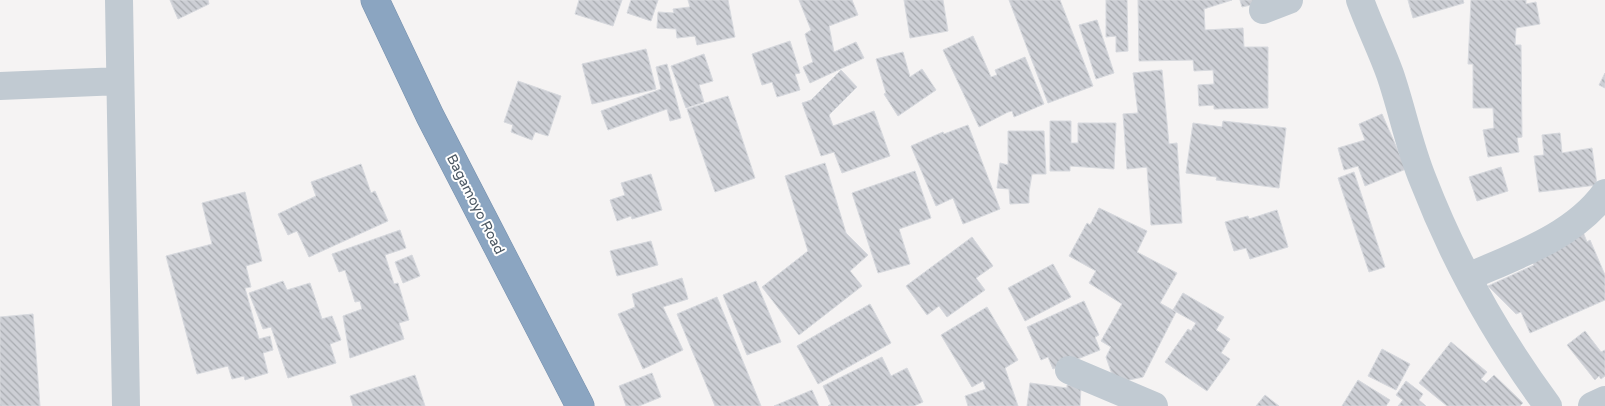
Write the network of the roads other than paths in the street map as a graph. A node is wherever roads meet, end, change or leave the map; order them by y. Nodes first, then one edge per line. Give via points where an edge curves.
1 (119, 0) edge
2 (375, 0) edge
3 (1289, 0) edge
4 (1360, 0) edge
5 (1262, 10) dead end
6 (120, 81) junction
7 (0, 86) edge
8 (1605, 194) edge
9 (1468, 277) junction
10 (1069, 370) dead end
11 (1605, 400) edge
12 (126, 406) edge
13 (580, 406) edge
14 (1154, 406) edge
15 (1548, 406) edge
16 (1592, 406) edge

1 - 6 street
2 - 13 highway, Bagamoyo Road via 430,116
3 - 5 street
4 - 9 street via 1390,75 1422,180
6 - 7 street
6 - 12 street
8 - 9 street via 1582,217 1537,247
9 - 15 street via 1493,325
10 - 14 street
11 - 16 street

